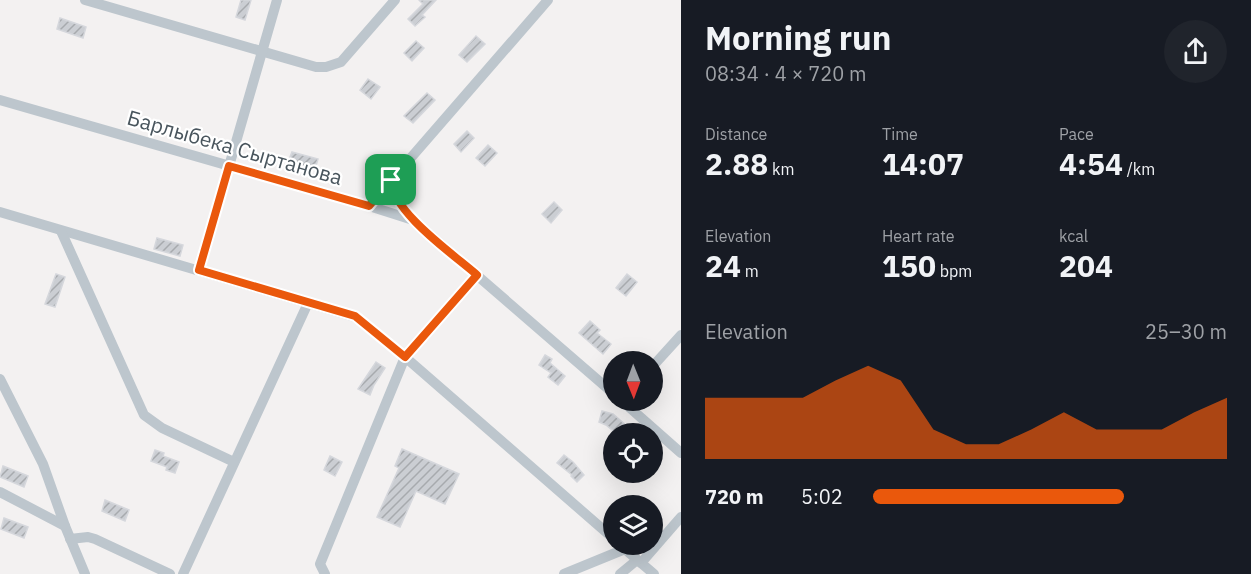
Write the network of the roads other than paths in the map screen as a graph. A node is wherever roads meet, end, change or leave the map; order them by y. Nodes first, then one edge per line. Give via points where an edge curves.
1 (85, 0) edge
2 (277, 0) edge
3 (395, 0) edge
4 (548, 0) edge
5 (262, 51) junction
6 (0, 100) edge
7 (229, 166) junction
8 (391, 180) junction
9 (369, 206) junction
10 (0, 212) edge
11 (413, 219) junction
12 (61, 231) junction
13 (199, 270) junction
14 (477, 275) junction
15 (308, 303) junction
16 (681, 335) edge
17 (663, 355) edge
18 (405, 357) junction
19 (0, 379) edge
20 (603, 384) edge
21 (633, 411) edge
22 (681, 453) edge
23 (234, 462) junction
24 (0, 492) edge
25 (681, 517) edge
26 (65, 526) junction
27 (603, 529) edge
28 (70, 539) junction
29 (605, 555) edge
30 (631, 555) edge
31 (639, 562) junction
32 (568, 573) edge
33 (85, 574) edge
34 (170, 574) edge
35 (183, 574) edge
36 (325, 574) edge
37 (620, 574) edge
38 (654, 574) edge

1 - 5 street
2 - 5 street
3 - 5 street via 334,66 316,67
4 - 8 street
5 - 7 street
6 - 7 street, Барлыбека Сыртанова
7 - 9 street, Барлыбека Сыртанова
7 - 13 street
8 - 9 street
8 - 11 street via 393,195
9 - 11 street, Барлыбека Сыртанова
10 - 12 street
11 - 14 street
12 - 13 street
12 - 23 street via 144,415 162,428
13 - 15 street
14 - 18 street
14 - 20 street
15 - 18 street via 355,316
15 - 23 street
16 - 17 street
18 - 27 street
18 - 36 street via 321,564
19 - 26 street via 43,464
21 - 22 street
23 - 35 street
24 - 26 street
25 - 31 street
26 - 28 street
28 - 33 street
28 - 34 street via 95,539
29 - 32 street
30 - 31 street
31 - 37 street
31 - 38 street

